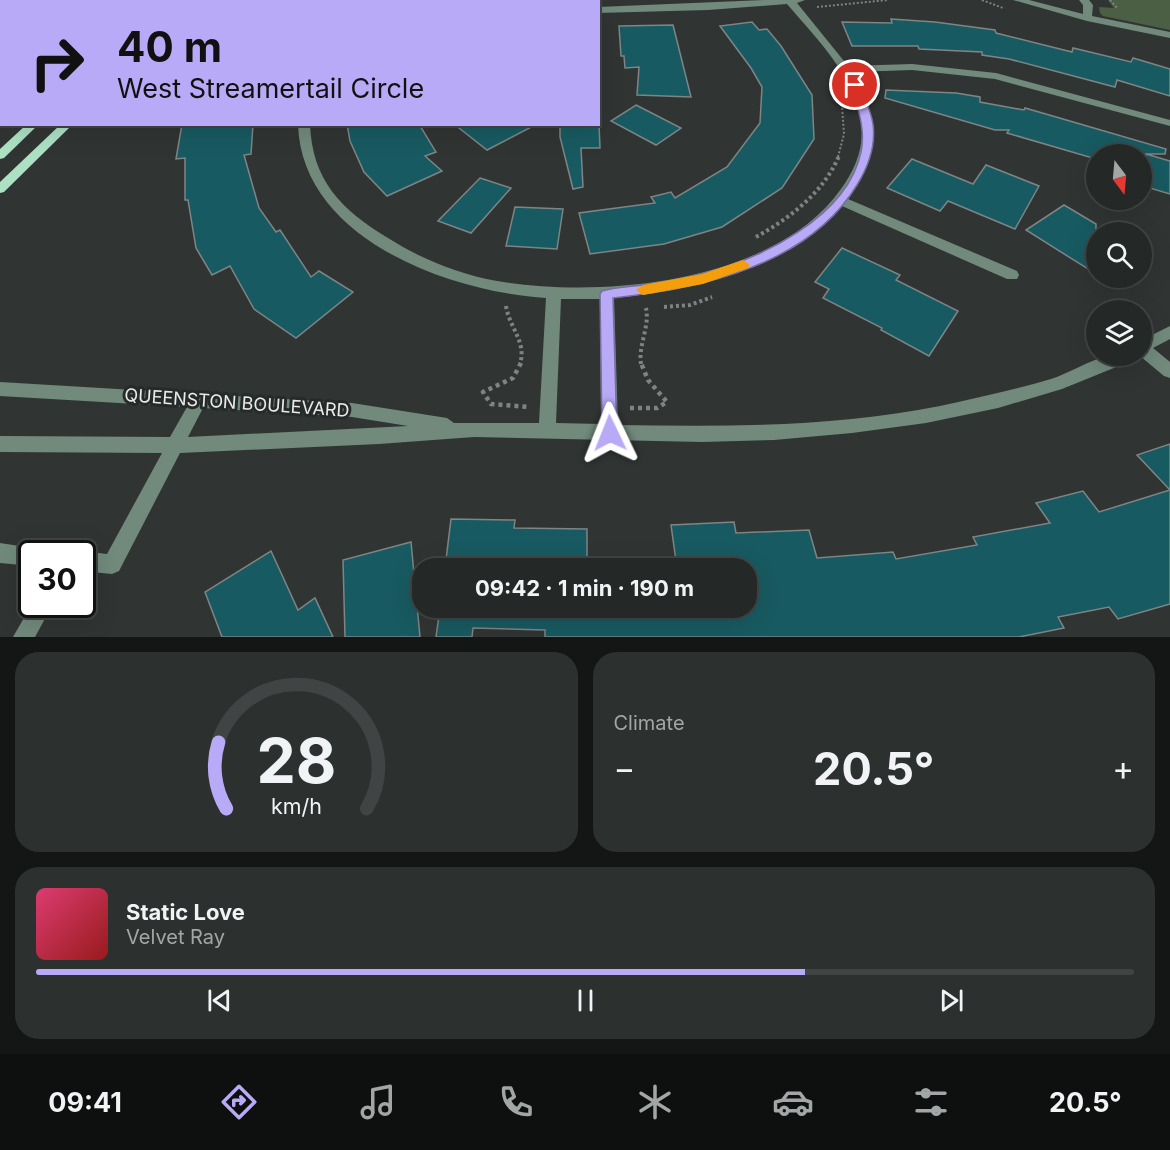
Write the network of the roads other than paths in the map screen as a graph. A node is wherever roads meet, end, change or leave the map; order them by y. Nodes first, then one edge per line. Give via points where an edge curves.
1 (1018, 0) edge
2 (1084, 0) edge
3 (796, 1) edge
4 (600, 10) edge
5 (1087, 18) junction
6 (1170, 35) edge
7 (847, 69) junction
8 (1170, 123) edge
9 (31, 126) edge
10 (66, 126) edge
11 (304, 126) edge
12 (0, 155) edge
13 (0, 189) edge
14 (842, 201) junction
15 (1012, 275) dead end
16 (554, 300) junction
17 (607, 301) junction
18 (1170, 332) edge
19 (1152, 342) edge
20 (1152, 356) edge
21 (1102, 366) edge
22 (1170, 371) edge
23 (0, 389) edge
24 (199, 400) junction
25 (474, 429) junction
26 (547, 431) junction
27 (610, 433) junction
28 (0, 444) edge
29 (177, 445) junction
30 (0, 553) edge
31 (18, 555) edge
32 (96, 562) edge
33 (35, 618) edge
34 (23, 637) edge

1 - 5 street
2 - 5 street via 1088,5
3 - 4 street
3 - 7 street
5 - 6 street
7 - 8 street via 912,67 996,76
7 - 14 street via 868,124 867,152
9 - 12 main road
10 - 13 main road
11 - 16 street via 308,158 329,200 385,246 423,264
14 - 15 street
14 - 17 street via 793,242 755,261 703,279
16 - 17 street via 583,294
16 - 26 street
17 - 27 street
18 - 19 street
20 - 22 street
21 - 27 street, QUEENSTON BOULEVARD via 998,401 926,416 774,432
23 - 24 street, QUEENSTON BOULEVARD
24 - 25 street, QUEENSTON BOULEVARD via 352,410
24 - 29 street
25 - 26 street, QUEENSTON BOULEVARD
25 - 29 street, QUEENSTON BOULEVARD
26 - 27 street, QUEENSTON BOULEVARD
28 - 29 street, QUEENSTON BOULEVARD
29 - 32 street via 112,564
30 - 31 street
33 - 34 street

